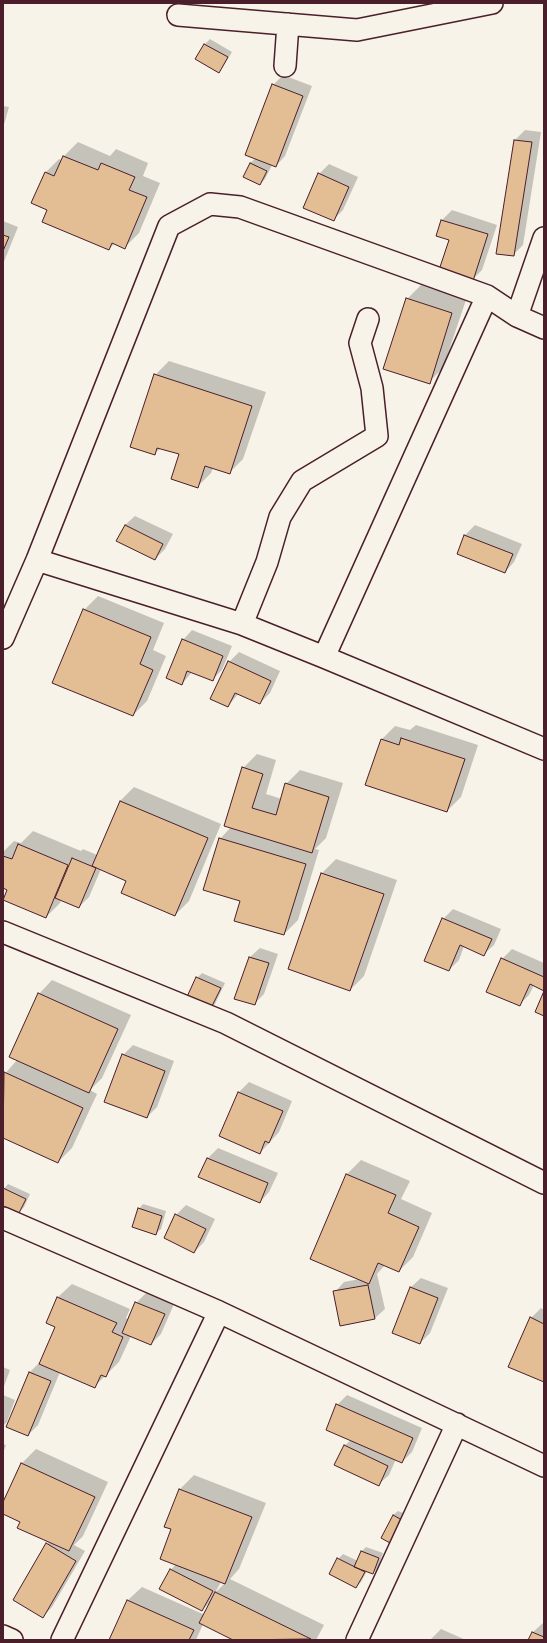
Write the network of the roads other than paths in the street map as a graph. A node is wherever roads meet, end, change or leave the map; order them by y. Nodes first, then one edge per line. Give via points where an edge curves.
1 (492, 3) edge
2 (178, 15) dead end
3 (288, 24) junction
4 (286, 66) dead end
5 (544, 238) edge
6 (487, 296) junction
7 (517, 316) junction
8 (368, 319) dead end
9 (544, 328) edge
10 (37, 560) junction
11 (242, 624) junction
12 (3, 638) edge
13 (324, 657) junction
14 (544, 749) edge
15 (3, 932) edge
16 (544, 1183) edge
17 (3, 1218) edge
18 (219, 1312) junction
19 (457, 1424) junction
20 (544, 1466) edge
21 (3, 1636) edge
22 (12, 1640) edge
23 (62, 1640) edge
24 (357, 1640) edge

1 - 3 street via 357,30
2 - 3 street
3 - 4 street
5 - 7 street
6 - 7 street
6 - 10 street via 240,207 210,204 169,226
6 - 13 street
7 - 9 street
8 - 11 street via 360,343 372,388 377,436 302,481 280,517 268,562
10 - 11 street
10 - 12 street
11 - 13 street
13 - 14 street
15 - 16 street via 226,1024
17 - 18 street
18 - 19 street
18 - 23 street
19 - 20 street
19 - 24 street
21 - 22 street

